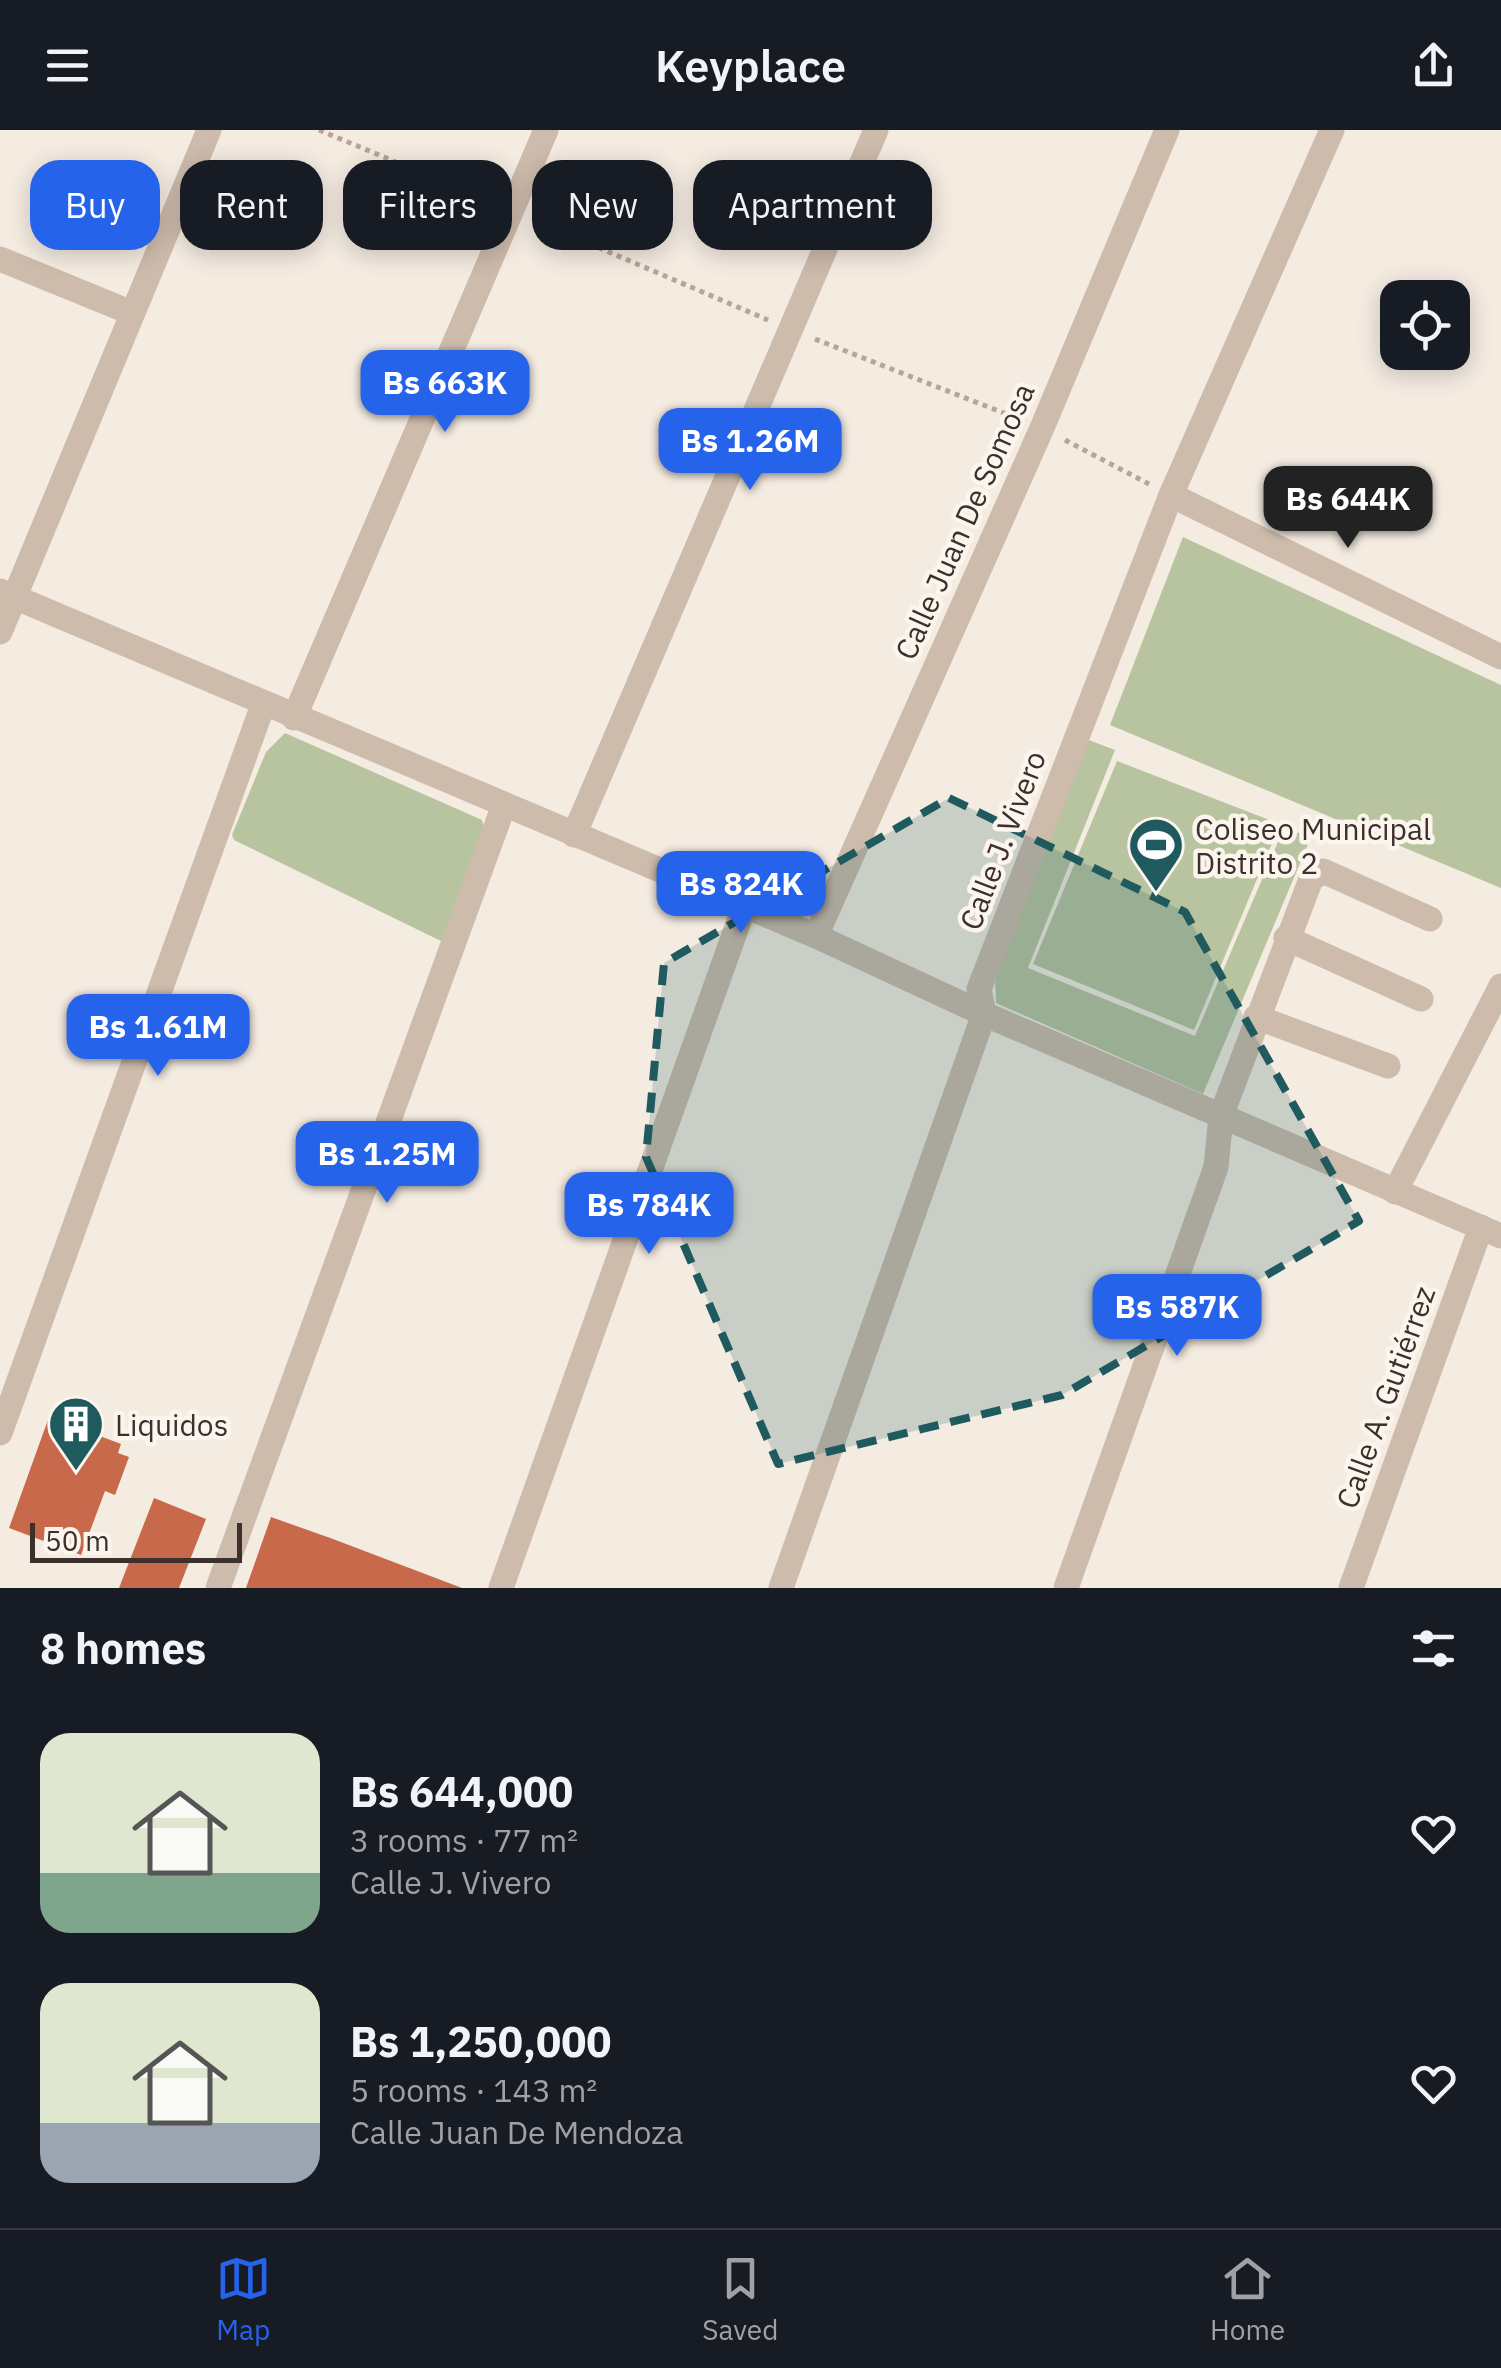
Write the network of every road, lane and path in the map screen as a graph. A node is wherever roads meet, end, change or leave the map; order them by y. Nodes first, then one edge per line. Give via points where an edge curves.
1 (209, 130) edge
2 (319, 130) edge
3 (546, 130) edge
4 (876, 130) edge
5 (1167, 130) edge
6 (1332, 130) edge
7 (390, 160) edge
8 (512, 211) joint
9 (495, 250) edge
10 (0, 259) edge
11 (132, 313) junction
12 (790, 329) junction
13 (1042, 428) junction
14 (1171, 495) junction
15 (7, 594) edge
16 (0, 632) edge
17 (1501, 657) edge
18 (264, 705) junction
19 (294, 718) junction
20 (504, 805) junction
21 (574, 835) junction
22 (744, 907) junction
23 (1430, 919) dead end
24 (816, 936) junction
25 (1286, 938) junction
26 (1501, 986) edge
27 (1421, 998) dead end
28 (984, 1014) junction
29 (1256, 1017) junction
30 (1388, 1066) dead end
31 (1221, 1116) junction
32 (1394, 1192) junction
33 (1491, 1232) edge
34 (0, 1433) edge
35 (218, 1588) edge
36 (502, 1588) edge
37 (781, 1588) edge
38 (1066, 1588) edge
39 (1351, 1588) edge

1 - 11 street
2 - 7 path
3 - 8 street
4 - 12 street
5 - 13 street, Calle Juan De Somosa
6 - 14 street, Calle J. Vivero
8 - 12 path
9 - 19 street
10 - 11 street
11 - 15 street
12 - 13 path
12 - 21 street
13 - 14 path
13 - 24 street, Calle Juan De Somosa
14 - 17 street
14 - 28 street, Calle J. Vivero via 979,989
15 - 16 street
15 - 18 street
18 - 19 street
18 - 34 street
19 - 20 street
20 - 21 street
20 - 35 street
21 - 22 street
22 - 24 street
22 - 36 street
23 - 25 street via 1322,871 1311,879
24 - 28 street
25 - 27 street
25 - 29 street
26 - 32 street
28 - 31 street
28 - 37 street, Calle J. Vivero
29 - 30 street
29 - 31 street
31 - 32 street
31 - 38 street via 1216,1167
32 - 33 street
33 - 39 street, Calle A. Gutiérrez

